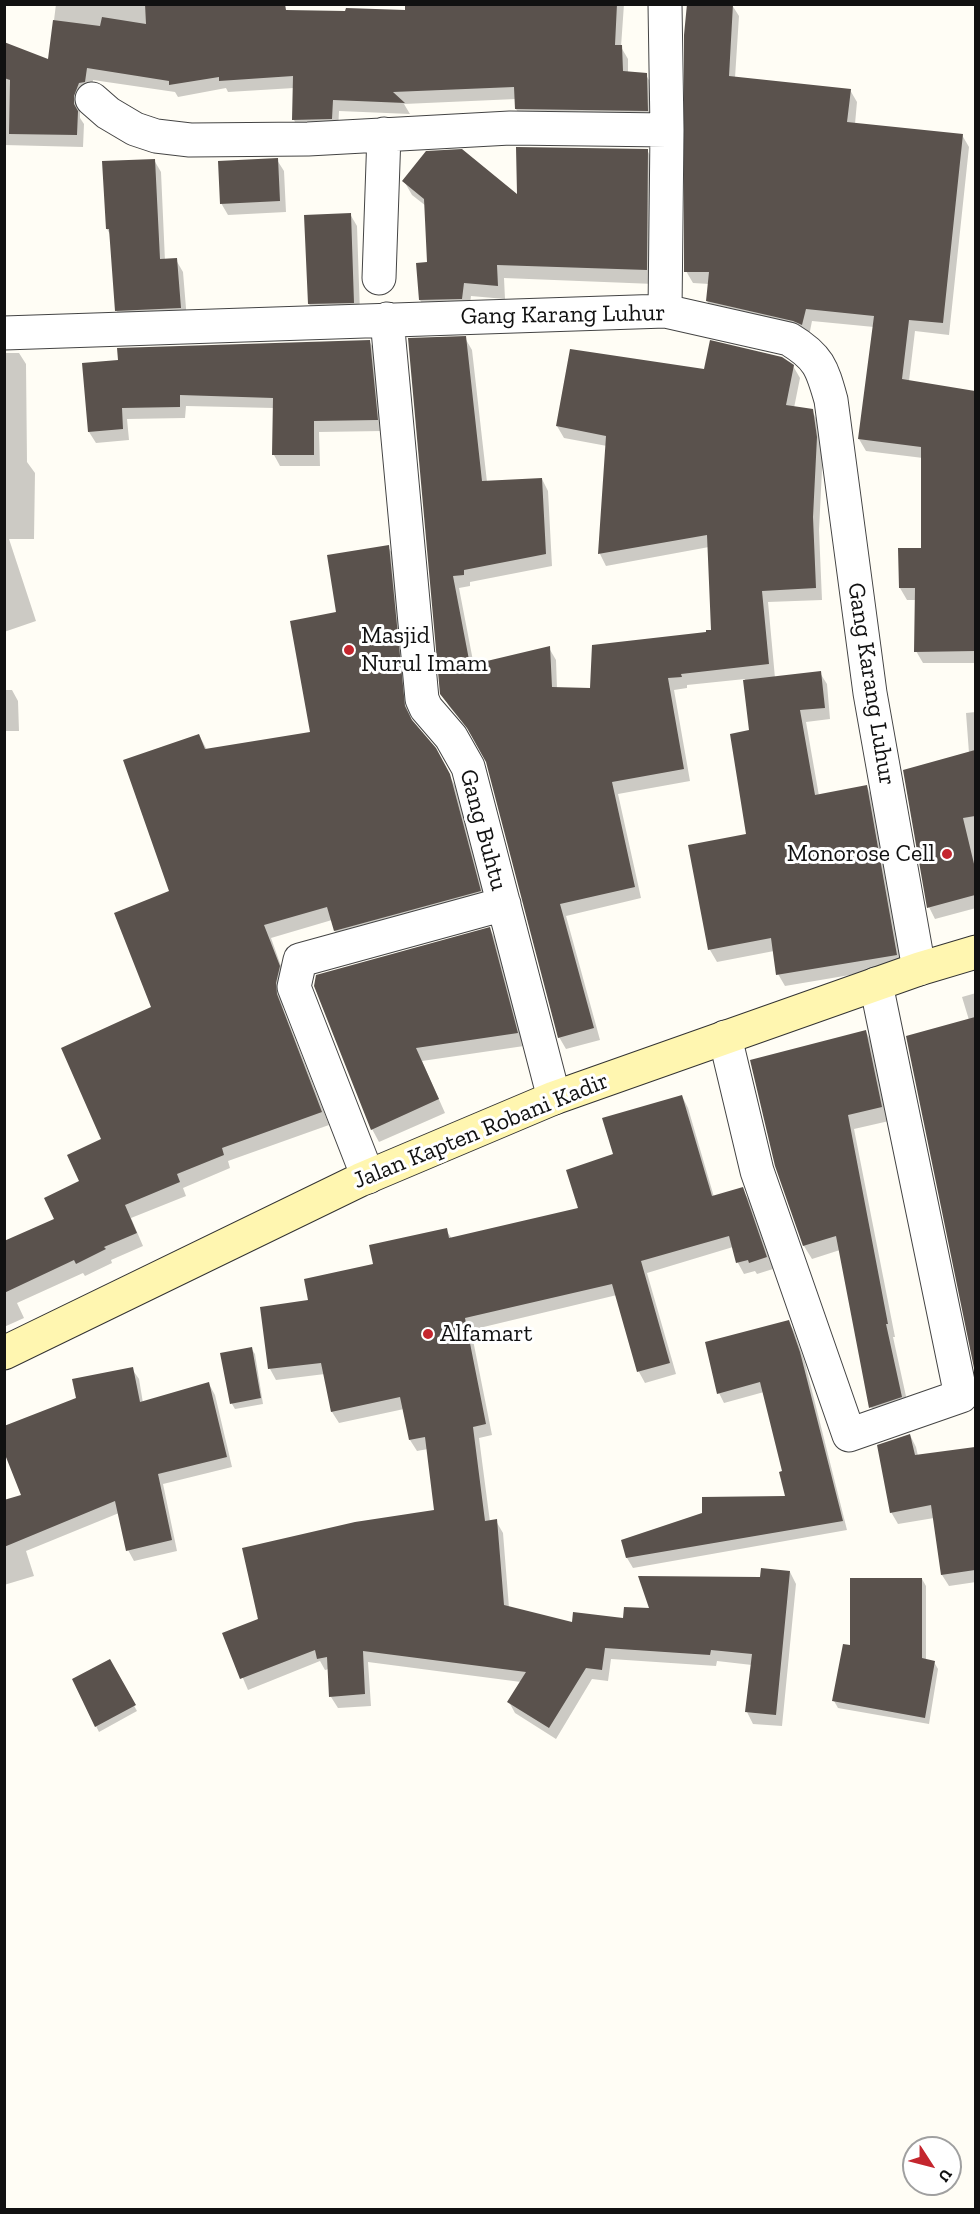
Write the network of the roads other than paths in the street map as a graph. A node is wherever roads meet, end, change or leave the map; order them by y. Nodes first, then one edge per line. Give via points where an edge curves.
1 (665, 4) edge
2 (92, 99) dead end
3 (667, 130) junction
4 (384, 134) junction
5 (379, 278) dead end
6 (665, 311) junction
7 (387, 319) junction
8 (4, 333) edge
9 (504, 904) junction
10 (975, 952) edge
11 (919, 969) junction
12 (876, 984) junction
13 (725, 1037) junction
14 (554, 1098) junction
15 (368, 1177) junction
16 (4, 1353) edge

1 - 3 street
2 - 4 street via 135,129 156,136 190,140 308,139
3 - 4 street via 510,128
3 - 6 street
4 - 5 street
6 - 7 street, Gang Karang Luhur
6 - 11 street, Gang Karang Luhur via 789,339 804,348 822,368 831,400 870,693
7 - 8 street, Gang Karang Luhur
7 - 9 street, Gang Buhtu via 422,699 468,767
9 - 14 street, Gang Buhtu
9 - 15 street via 300,960 294,987
10 - 11 main road, Jalan Kapten Robani Kadir
11 - 12 main road, Jalan Kapten Robani Kadir
12 - 13 main road, Jalan Kapten Robani Kadir
12 - 13 street via 961,1396 849,1435 757,1171
13 - 14 main road, Jalan Kapten Robani Kadir
14 - 15 main road, Jalan Kapten Robani Kadir
15 - 16 main road, Jalan Kapten Robani Kadir

